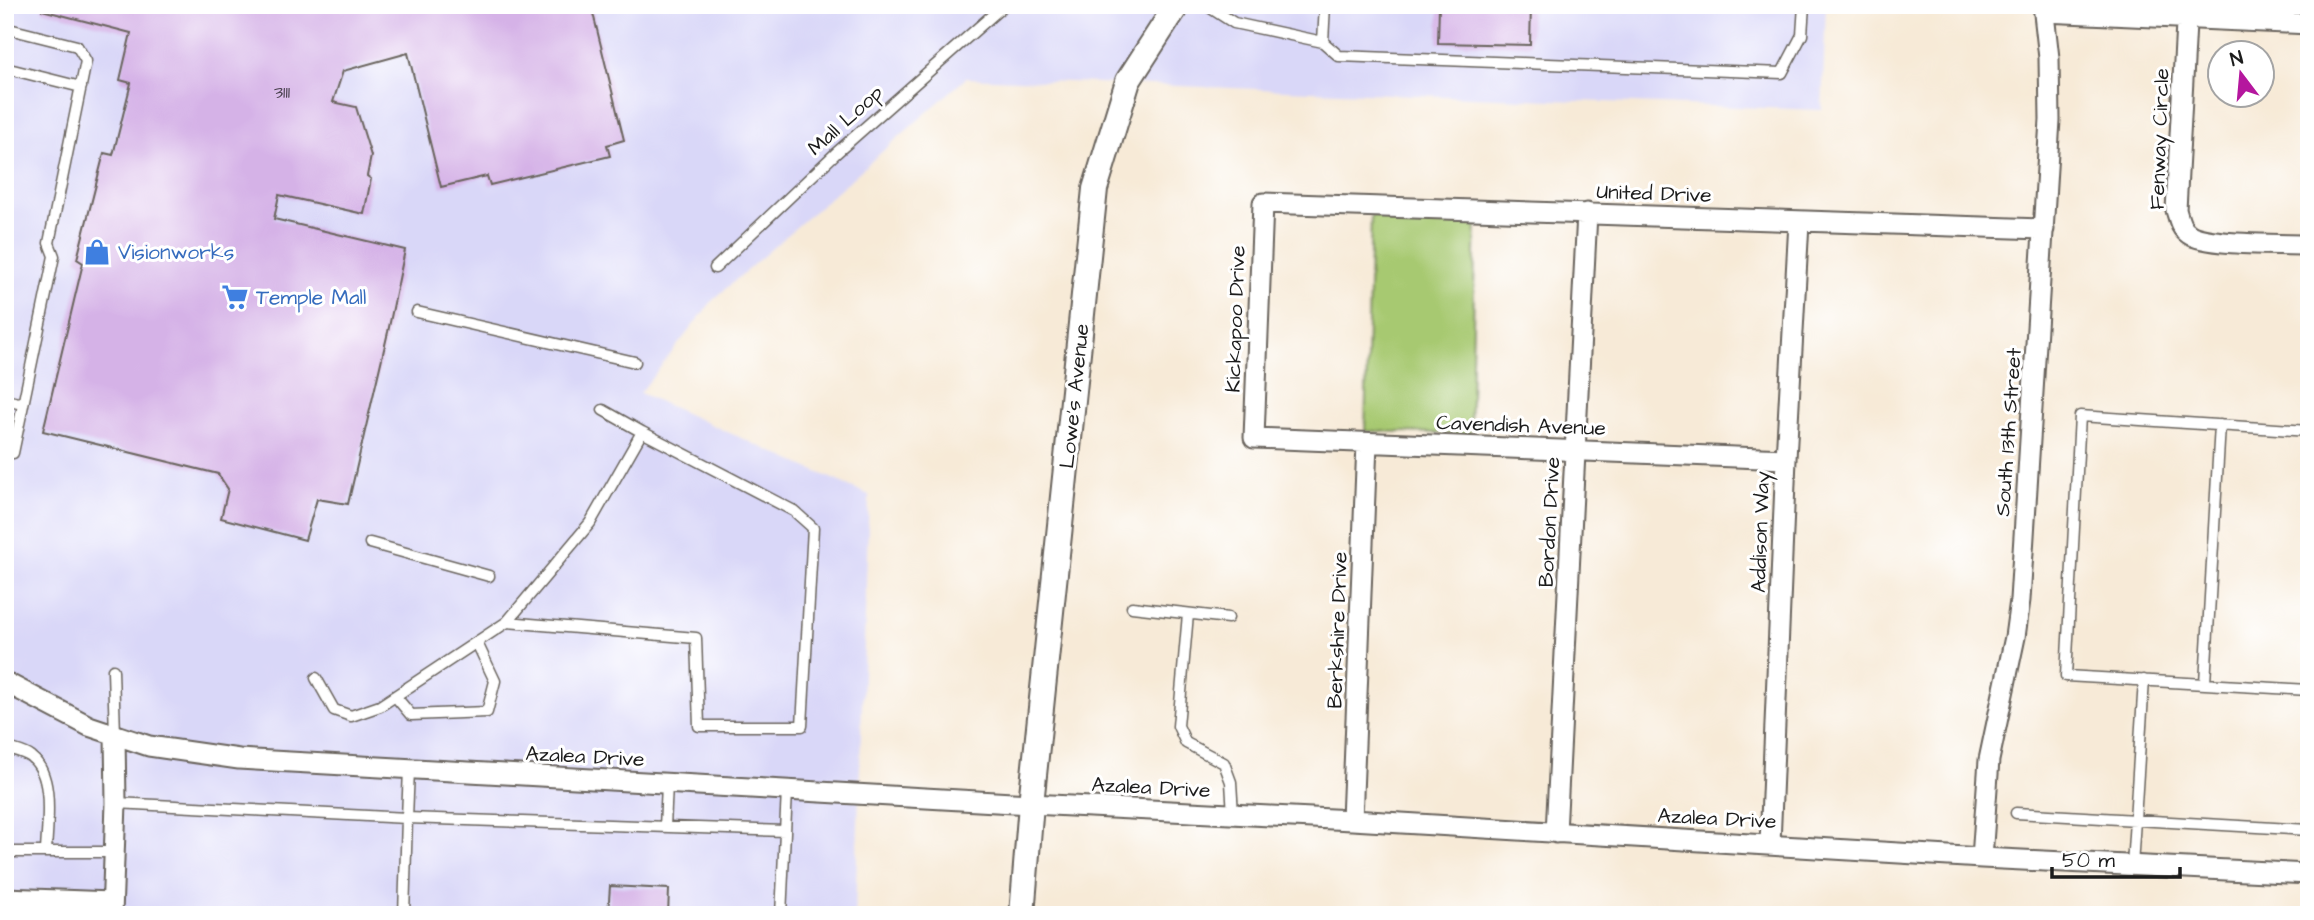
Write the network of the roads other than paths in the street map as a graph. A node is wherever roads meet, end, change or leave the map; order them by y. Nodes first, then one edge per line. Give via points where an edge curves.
1 (1004, 5) edge
2 (1177, 5) edge
3 (1206, 5) edge
4 (1325, 5) edge
5 (1804, 5) edge
6 (2044, 8) edge
7 (2187, 12) edge
8 (2309, 24) edge
9 (5, 28) edge
10 (1323, 42) junction
11 (13, 70) dead end
12 (80, 87) junction
13 (1263, 203) joint
14 (1587, 213) junction
15 (1799, 222) junction
16 (2044, 229) junction
17 (2309, 245) edge
18 (715, 268) dead end
19 (417, 312) dead end
20 (635, 362) dead end
21 (5, 400) edge
22 (23, 404) junction
23 (603, 410) dead end
24 (2220, 425) junction
25 (2309, 431) edge
26 (642, 432) junction
27 (1254, 438) joint
28 (1367, 443) junction
29 (1575, 449) junction
30 (10, 456) edge
31 (1786, 459) junction
32 (370, 543) dead end
33 (489, 576) dead end
34 (1132, 607) dead end
35 (1188, 614) junction
36 (1228, 618) dead end
37 (507, 622) junction
38 (477, 643) junction
39 (113, 670) dead end
40 (316, 678) dead end
41 (2144, 680) junction
42 (5, 682) edge
43 (2205, 684) junction
44 (2309, 690) edge
45 (395, 696) junction
46 (115, 735) junction
47 (5, 747) edge
48 (409, 769) junction
49 (667, 783) junction
50 (787, 790) junction
51 (116, 803) junction
52 (1031, 804) junction
53 (1233, 814) junction
54 (2016, 814) dead end
55 (407, 818) junction
56 (1352, 820) junction
57 (2135, 820) junction
58 (665, 827) junction
59 (2309, 830) edge
60 (785, 831) junction
61 (1556, 833) junction
62 (1770, 844) junction
63 (5, 852) edge
64 (46, 852) junction
65 (114, 852) junction
66 (1982, 858) junction
67 (2132, 866) junction
68 (2309, 874) edge
69 (5, 898) edge
70 (112, 908) edge
71 (404, 915) edge
72 (781, 915) edge
73 (1022, 915) edge

1 - 18 lane, Mall Loop via 835,154
2 - 52 street, Lowe's Avenue via 1128,81 1095,189
3 - 10 lane via 1234,23
4 - 10 lane
5 - 10 lane via 1802,35 1782,73 1339,56
6 - 7 street
6 - 16 street, South 13th Street via 2050,120
7 - 8 street
7 - 17 street, Fenway Circle via 2176,210 2181,226 2190,235 2213,240
9 - 12 lane via 77,46 86,61
11 - 12 lane
12 - 22 lane via 49,243 54,256
13 - 14 street, United Drive
13 - 27 street, Kickapoo Drive
14 - 15 street, United Drive
14 - 29 street, Bordon Drive
15 - 16 street, United Drive
15 - 31 street, Addison Way
16 - 66 street, South 13th Street via 2020,600 1989,760
19 - 20 lane
21 - 22 lane
22 - 30 lane
23 - 26 lane
24 - 25 lane
24 - 41 lane via 2080,416 2066,676
24 - 43 lane
26 - 37 lane via 590,523
26 - 37 lane via 794,510 813,528 802,726 699,726 696,638
27 - 28 street, Cavendish Avenue
28 - 29 street, Cavendish Avenue
28 - 56 street, Berkshire Drive
29 - 31 street, Cavendish Avenue
29 - 61 street, Bordon Drive
31 - 62 street, Addison Way
32 - 33 lane
34 - 35 lane
35 - 36 lane
35 - 53 lane via 1178,726 1186,743 1224,763 1231,782
37 - 38 lane
38 - 45 lane
38 - 45 lane via 495,681 487,712 411,715
39 - 46 lane
40 - 45 lane via 334,710 351,716
41 - 43 lane
41 - 57 lane
42 - 46 street, Azalea Drive
43 - 44 lane
46 - 48 street, Azalea Drive via 149,746 239,759
46 - 51 street
47 - 64 lane via 30,755 44,771
48 - 49 street, Azalea Drive
48 - 55 lane
49 - 50 street, Azalea Drive
49 - 58 lane
50 - 52 street, Azalea Drive
50 - 60 lane
51 - 55 lane
51 - 65 street
52 - 53 street, Azalea Drive
52 - 73 street, Lowe's Avenue
53 - 56 street, Azalea Drive
54 - 57 lane
55 - 58 lane
55 - 71 lane
56 - 61 street, Azalea Drive
57 - 59 lane
57 - 67 lane
58 - 60 lane
60 - 72 lane
61 - 62 street, Azalea Drive
62 - 66 street, Azalea Drive
63 - 64 lane
64 - 65 lane
65 - 70 street
66 - 67 street, Azalea Drive
67 - 68 street, Azalea Drive
69 - 70 street

